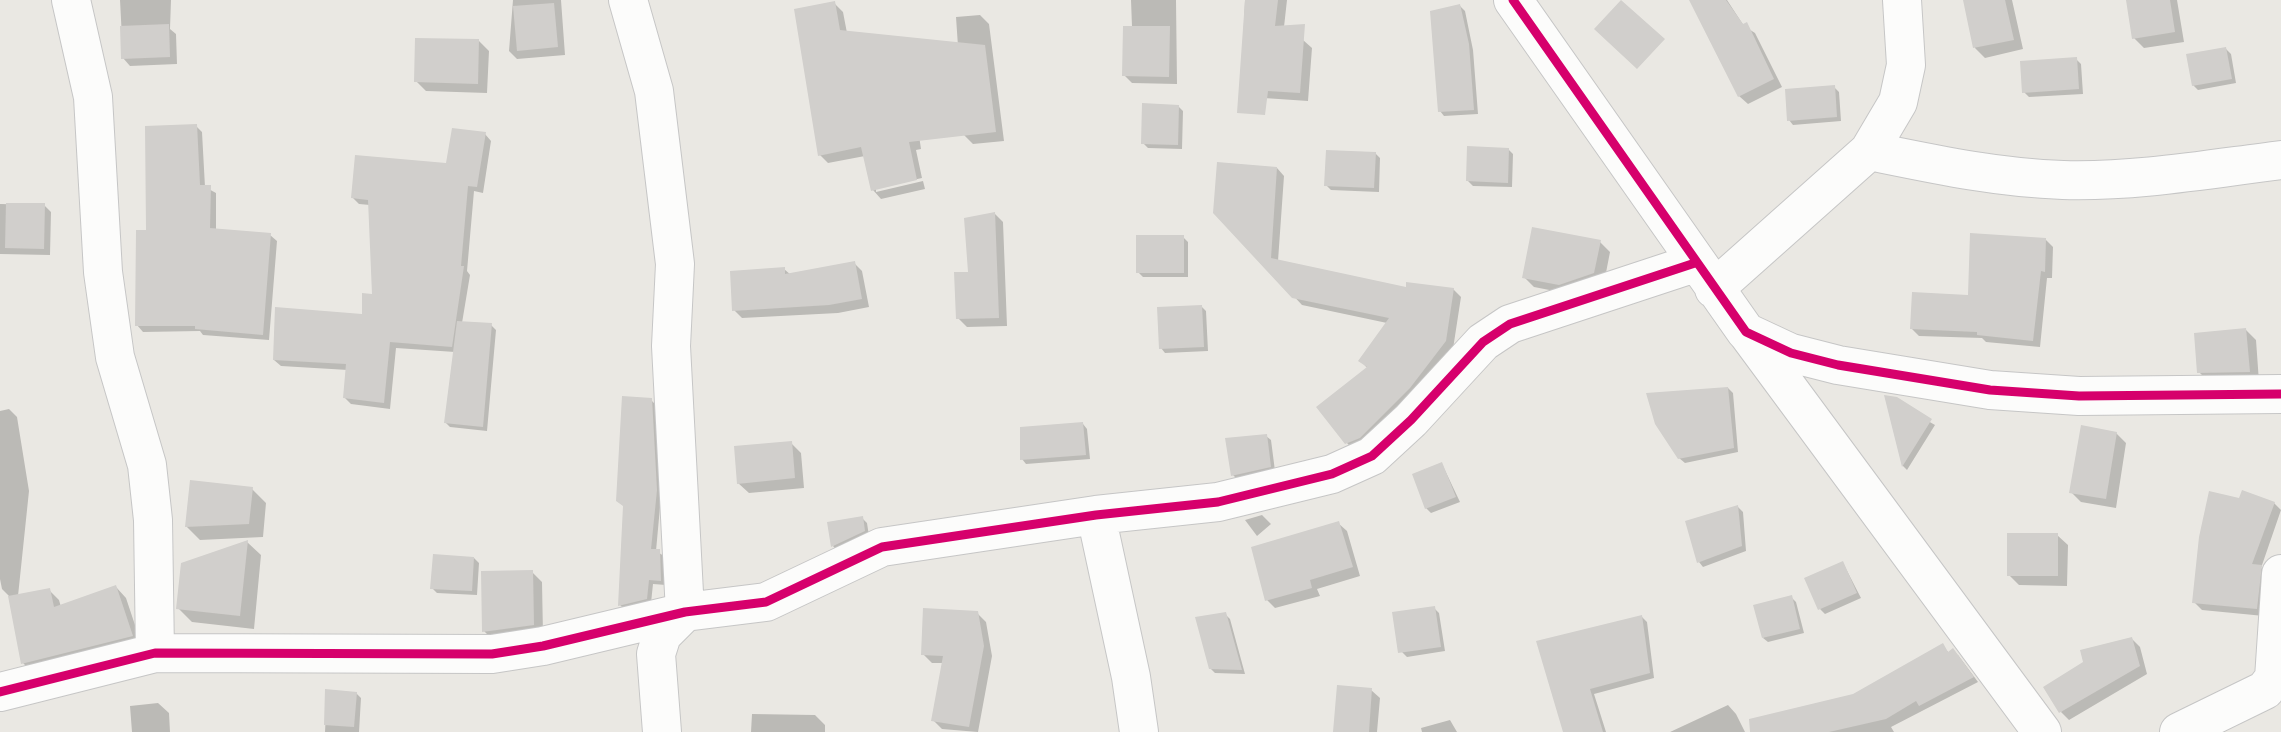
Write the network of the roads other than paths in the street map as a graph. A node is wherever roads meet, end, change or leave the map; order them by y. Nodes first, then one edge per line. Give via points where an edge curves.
1 (71, 0) edge
2 (628, 0) edge
3 (1513, 0) edge
4 (1902, 0) edge
5 (1869, 150) junction
6 (2281, 160) edge
7 (1705, 276) junction
8 (1746, 332) junction
9 (2281, 394) edge
10 (1096, 515) junction
11 (2281, 573) edge
12 (685, 612) junction
13 (155, 653) junction
14 (0, 692) edge
15 (662, 732) edge
16 (1139, 732) edge
17 (2042, 732) edge
18 (2179, 732) edge

1 - 13 street via 93,97 103,272 115,357 146,465 153,520
2 - 12 street via 654,91 675,264 671,346
3 - 7 street
4 - 5 street via 1906,65 1898,102
5 - 6 street via 1978,173 2063,180 2126,179
5 - 7 street
7 - 8 street
7 - 10 street via 1510,324 1483,342 1371,456 1332,474 1218,502
8 - 9 street via 1791,353 1838,365 1990,390 2079,396
8 - 17 street
10 - 12 street via 882,547 766,601
10 - 16 street
11 - 18 street via 2274,678 2265,690
12 - 13 street via 492,654
12 - 15 street via 662,635 656,654
13 - 14 street

